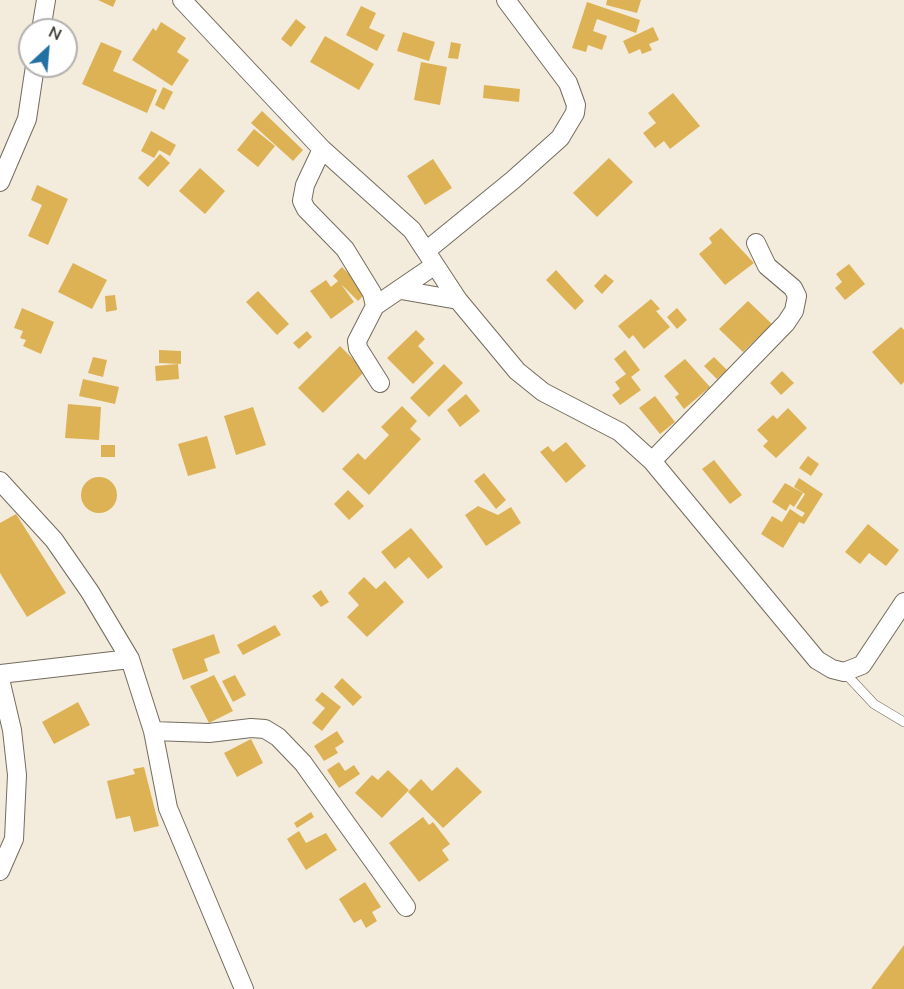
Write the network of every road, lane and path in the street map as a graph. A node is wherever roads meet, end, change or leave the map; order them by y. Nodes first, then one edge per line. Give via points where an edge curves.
1 (46, 0) edge
2 (182, 0) edge
3 (506, 0) edge
4 (43, 18) edge
5 (33, 78) edge
6 (322, 149) junction
7 (0, 182) edge
8 (756, 243) dead end
9 (430, 258) junction
10 (401, 290) junction
11 (458, 300) junction
12 (375, 306) junction
13 (380, 383) dead end
14 (652, 461) junction
15 (0, 481) edge
16 (904, 602) edge
17 (130, 659) junction
18 (844, 672) junction
19 (0, 677) edge
20 (904, 722) edge
21 (153, 731) junction
22 (0, 871) edge
23 (406, 907) dead end
24 (244, 989) edge

1 - 4 street
2 - 6 street
3 - 9 street via 568,83 575,113 560,138
5 - 7 street via 27,119
6 - 9 street via 412,230
6 - 12 street via 302,201 345,249 372,292
8 - 14 street via 767,266 793,288 797,304 794,311
9 - 10 street
9 - 11 street
10 - 11 street
10 - 12 street
11 - 14 street via 517,370 543,392 620,432
12 - 13 street via 357,341
14 - 18 street via 817,660
15 - 17 street via 54,540
16 - 18 street via 862,665
17 - 19 street
17 - 21 street
18 - 20 lane via 874,704
19 - 22 street via 17,775 14,839
21 - 23 street via 209,733 251,728 265,729 278,737 303,763
21 - 24 street via 168,808

